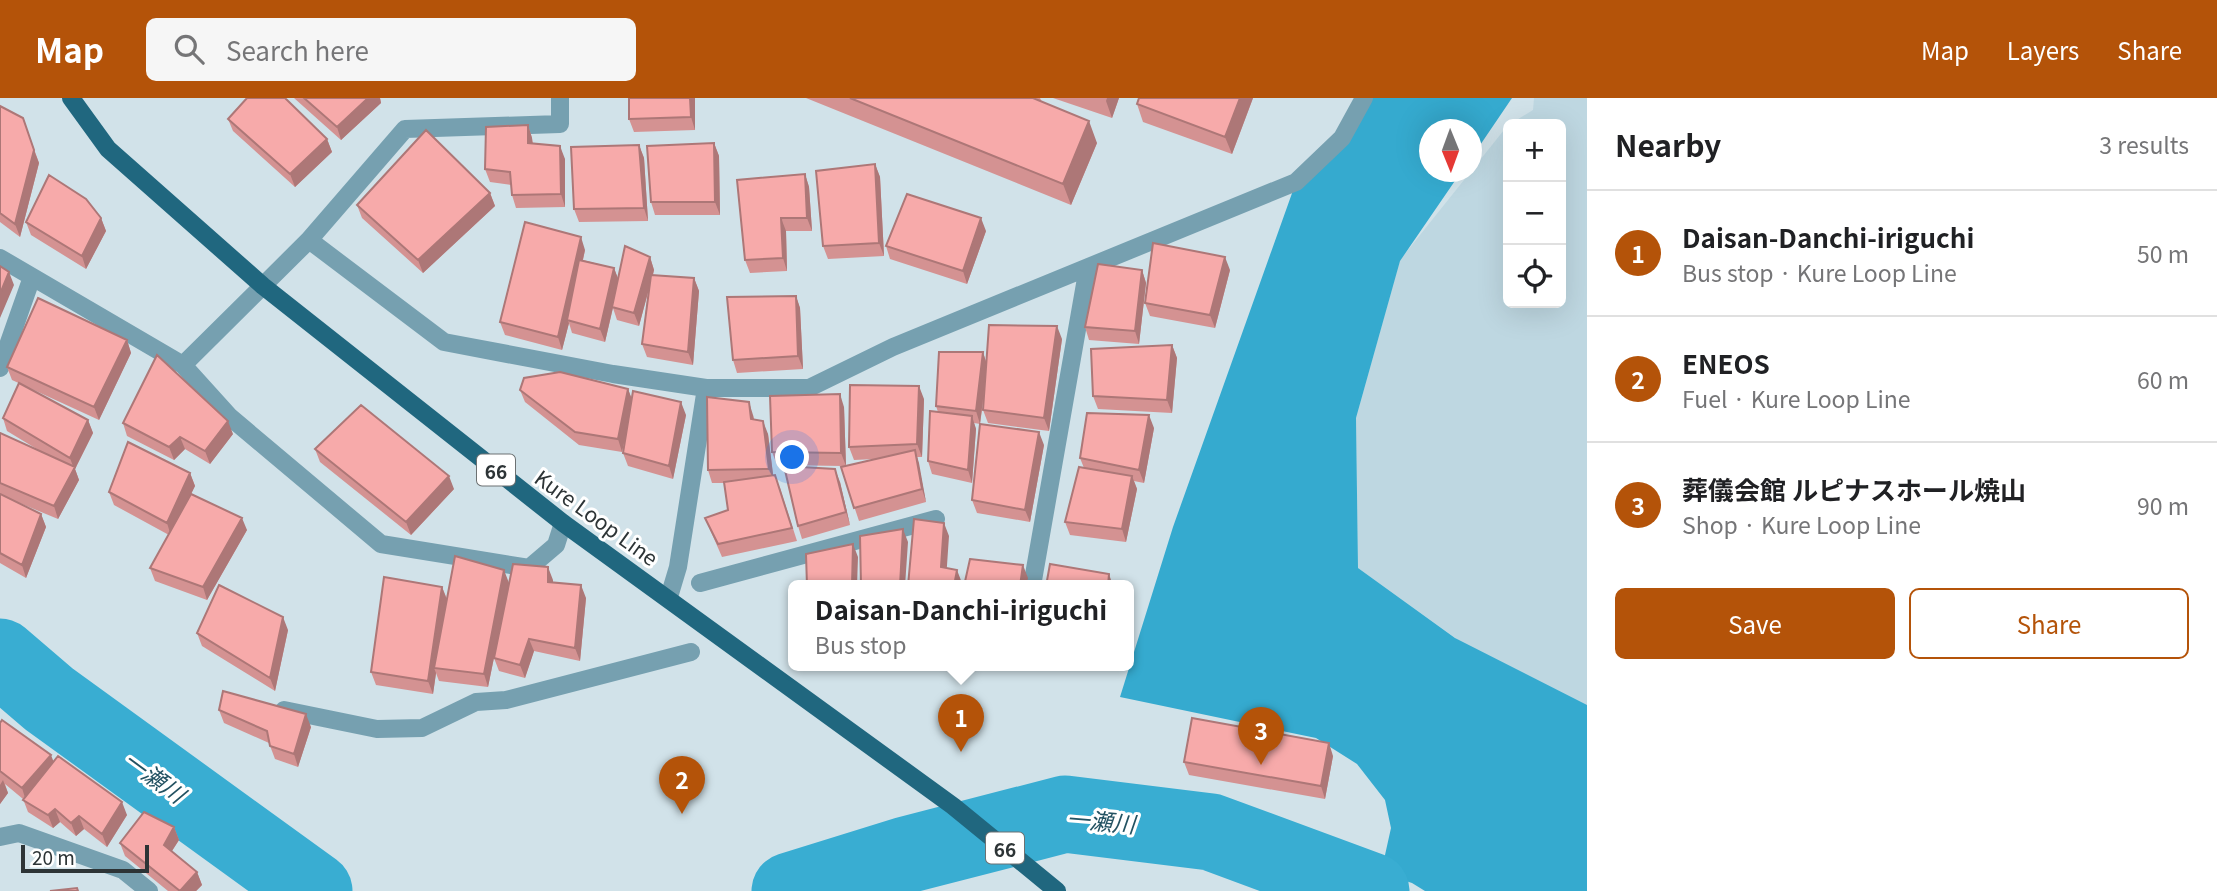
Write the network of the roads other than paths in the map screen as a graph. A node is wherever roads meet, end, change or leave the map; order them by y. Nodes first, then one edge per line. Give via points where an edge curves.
1 (71, 98) edge
2 (560, 98) edge
3 (1364, 98) edge
4 (309, 240) junction
5 (0, 258) edge
6 (1088, 267) junction
7 (32, 277) junction
8 (263, 286) junction
9 (183, 365) junction
10 (0, 369) edge
11 (706, 388) junction
12 (936, 519) edge
13 (563, 523) junction
14 (1033, 580) edge
15 (701, 583) dead end
16 (669, 597) junction
17 (691, 652) dead end
18 (261, 705) edge
19 (0, 837) edge
20 (149, 891) edge
21 (1057, 891) edge

1 - 8 main road, Kure Loop Line / 66 via 108,149
2 - 4 street via 560,124 405,128
3 - 6 street via 1342,138 1296,182
4 - 8 street
4 - 11 street via 444,342
5 - 7 street
6 - 11 street via 893,347 809,388
6 - 14 street
7 - 9 street
7 - 10 street
8 - 9 street
8 - 13 main road, Kure Loop Line / 66
9 - 13 street via 230,417 381,544 529,568 556,545
11 - 16 street via 678,567
12 - 15 street
13 - 16 main road, Kure Loop Line / 66
16 - 21 main road, Kure Loop Line / 66 via 953,806
17 - 18 street via 506,700 476,702 422,728 377,729
19 - 20 street via 19,833 123,870

